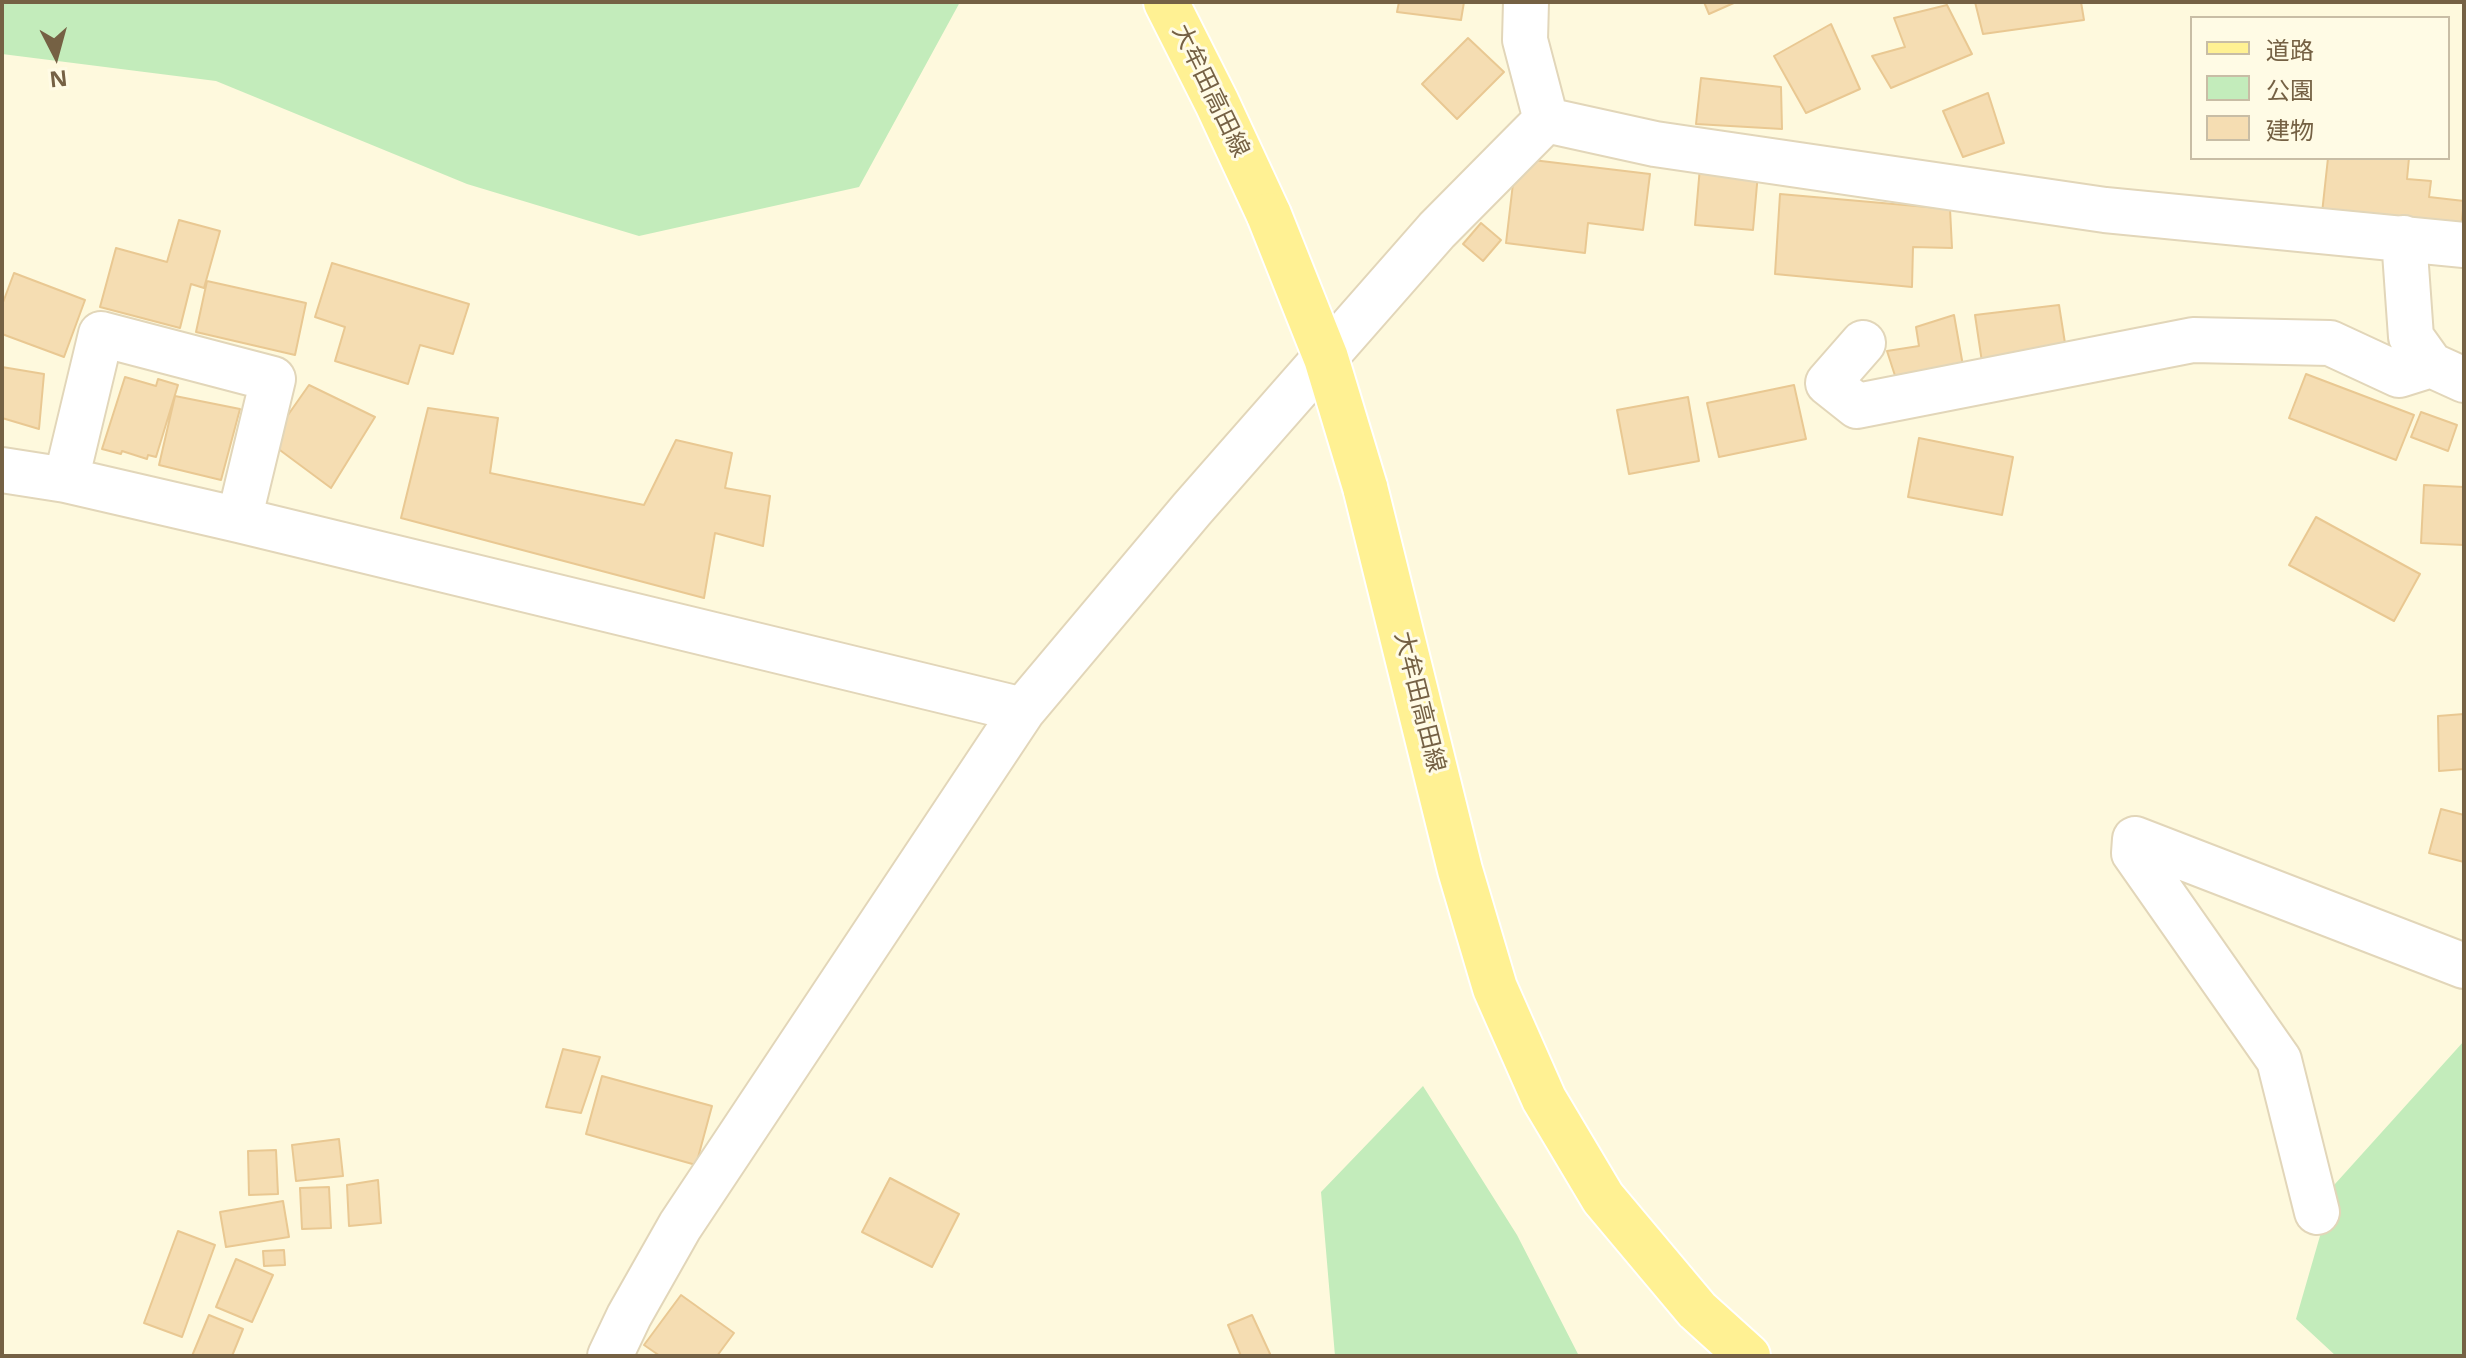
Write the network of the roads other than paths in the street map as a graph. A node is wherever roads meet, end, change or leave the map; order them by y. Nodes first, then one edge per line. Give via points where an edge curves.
1 (1166, 2) edge
2 (1526, 2) edge
3 (1546, 120) junction
4 (2404, 238) junction
5 (2464, 245) edge
6 (1863, 343) dead end
7 (2447, 372) edge
8 (2, 470) edge
9 (66, 480) junction
10 (239, 520) junction
11 (1023, 710) junction
12 (2464, 966) edge
13 (2317, 1212) dead end
14 (610, 1356) edge
15 (1748, 1356) edge

1 - 15 main road, 大牟田高田線, bridge via 1269,215 1326,358 1365,487 1460,870 1495,988 1544,1099 1603,1198 1697,1310
2 - 3 street via 1525,40
3 - 4 street via 1655,144 2105,210
3 - 11 street via 1437,230
4 - 5 street
4 - 7 street via 2411,337
6 - 7 street via 1828,383 1857,406 2193,340 2330,343 2399,375
8 - 9 street
9 - 10 street
9 - 10 street via 101,334 273,379
10 - 11 street
11 - 14 street via 680,1226
12 - 13 street via 2135,839 2134,853 2279,1060

